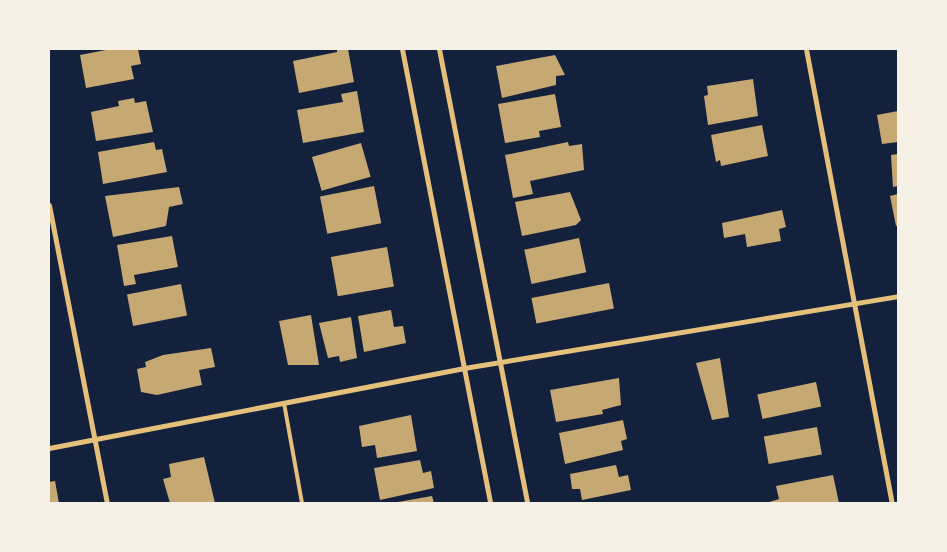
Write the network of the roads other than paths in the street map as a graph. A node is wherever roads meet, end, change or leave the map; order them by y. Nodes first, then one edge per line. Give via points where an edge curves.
1 (402, 49) edge
2 (439, 49) edge
3 (806, 49) edge
4 (49, 204) edge
5 (898, 296) edge
6 (854, 303) junction
7 (500, 362) junction
8 (464, 368) junction
9 (284, 403) junction
10 (95, 440) junction
11 (49, 448) edge
12 (107, 503) edge
13 (302, 503) edge
14 (490, 503) edge
15 (527, 503) edge
16 (892, 503) edge

1 - 8 street
2 - 7 street
3 - 6 street
4 - 10 street
5 - 6 street
6 - 7 street
6 - 16 street
7 - 8 street
7 - 15 street
8 - 9 street
8 - 14 street
9 - 10 street
9 - 13 lane
10 - 11 street
10 - 12 street

